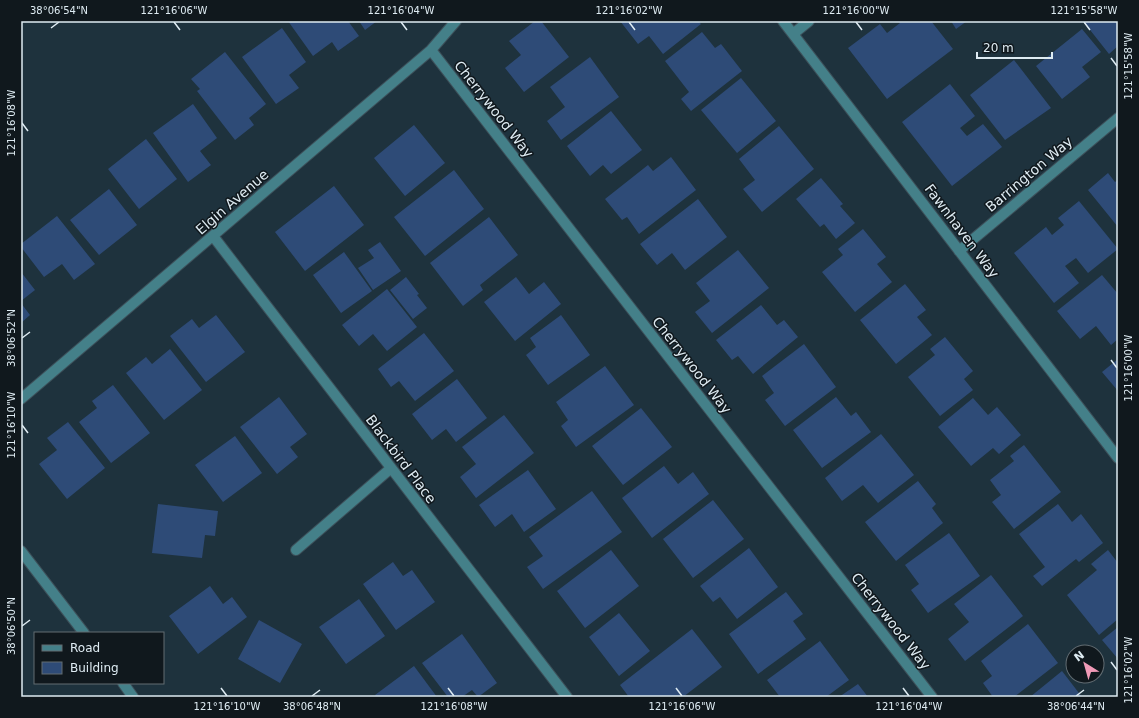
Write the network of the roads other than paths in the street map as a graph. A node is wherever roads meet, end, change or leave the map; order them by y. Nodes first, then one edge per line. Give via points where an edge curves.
1 (456, 21) edge
2 (783, 21) edge
3 (809, 21) edge
4 (793, 34) junction
5 (431, 50) junction
6 (1118, 118) edge
7 (213, 236) junction
8 (959, 251) junction
9 (21, 399) edge
10 (1118, 458) edge
11 (390, 469) junction
12 (296, 550) dead end
13 (21, 551) edge
14 (83, 632) edge
15 (123, 684) edge
16 (133, 697) edge
17 (567, 697) edge
18 (932, 697) edge

1 - 5 street, Elgin Avenue
2 - 4 street, Fawnhaven Way
3 - 4 street
4 - 8 street, Fawnhaven Way
5 - 7 street, Elgin Avenue
5 - 18 street, Cherrywood Way
6 - 8 street, Barrington Way
7 - 9 street, Elgin Avenue
7 - 11 street, Blackbird Place
8 - 10 street, Fawnhaven Way
11 - 12 street
11 - 17 street, Blackbird Place
13 - 14 street
15 - 16 street

